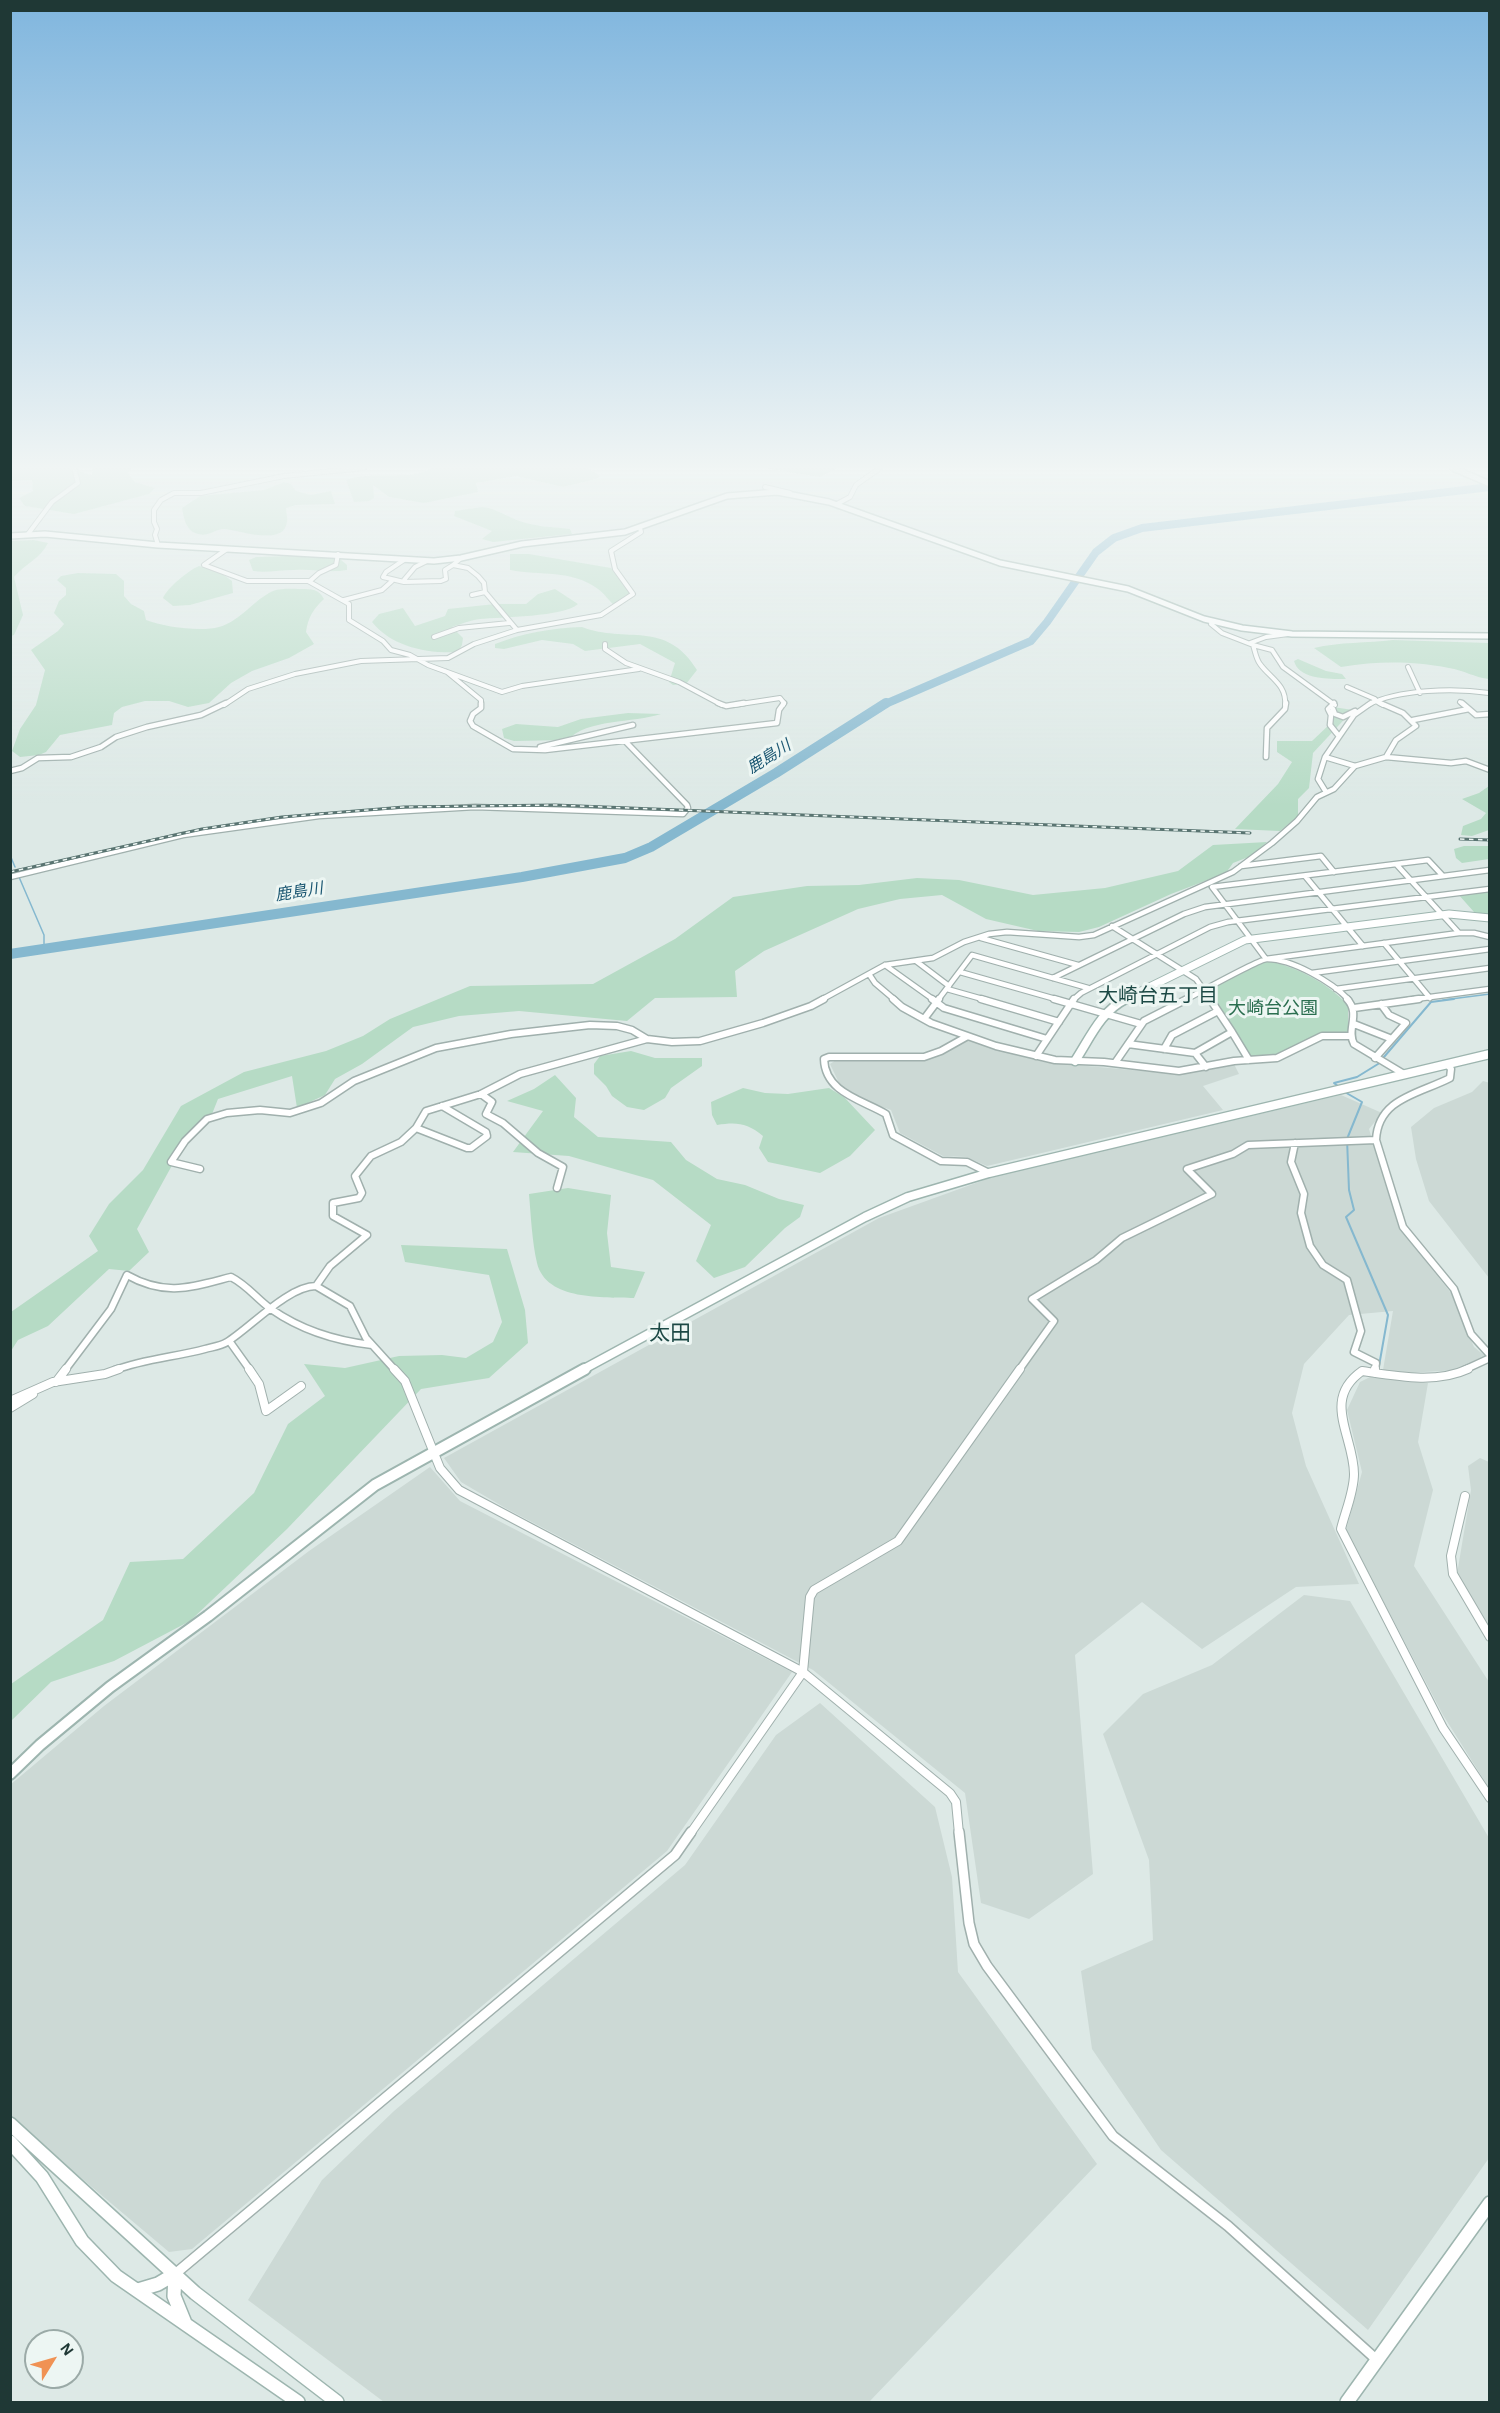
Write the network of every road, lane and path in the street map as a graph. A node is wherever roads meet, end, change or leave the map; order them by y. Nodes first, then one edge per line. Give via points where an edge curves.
1 (244, 581) edge
2 (310, 581) joint
3 (392, 581) joint
4 (397, 581) edge
5 (407, 581) edge
6 (444, 581) edge
7 (483, 581) edge
8 (623, 581) edge
9 (1083, 581) edge
10 (485, 592) junction
11 (472, 595) dead end
12 (343, 600) junction
13 (1213, 622) junction
14 (509, 623) junction
15 (517, 630) junction
16 (1292, 634) junction
17 (1490, 636) edge
18 (434, 637) dead end
19 (606, 644) dead end
20 (1252, 644) junction
21 (419, 660) junction
22 (1408, 668) dead end
23 (640, 669) junction
24 (447, 672) junction
25 (1347, 687) dead end
26 (1420, 693) junction
27 (1489, 694) edge
28 (1375, 700) junction
29 (1460, 702) dead end
30 (1334, 706) junction
31 (1362, 708) junction
32 (1468, 709) junction
33 (1490, 714) edge
34 (1413, 720) junction
35 (633, 725) dead end
36 (1338, 735) junction
37 (625, 741) junction
38 (530, 749) junction
39 (1266, 757) dead end
40 (1386, 757) junction
41 (1325, 758) junction
42 (1355, 766) junction
43 (1489, 769) edge
44 (10, 771) edge
45 (1326, 792) junction
46 (1396, 864) junction
47 (1239, 866) junction
48 (1490, 870) edge
49 (1334, 872) junction
50 (1305, 876) junction
51 (1443, 876) junction
52 (10, 877) edge
53 (1411, 880) junction
54 (1490, 889) edge
55 (1319, 892) junction
56 (1426, 897) junction
57 (1224, 904) junction
58 (1333, 909) junction
59 (1442, 915) junction
60 (1490, 918) edge
61 (1237, 921) junction
62 (1112, 926) junction
63 (1348, 927) junction
64 (1459, 933) junction
65 (979, 937) junction
66 (1490, 937) edge
67 (1133, 939) junction
68 (1251, 939) junction
69 (1384, 943) junction
70 (1364, 946) junction
71 (1490, 949) edge
72 (1156, 954) junction
73 (1266, 959) junction
74 (915, 961) junction
75 (1400, 961) junction
76 (885, 965) junction
77 (1079, 965) junction
78 (1490, 969) edge
79 (1182, 970) junction
80 (960, 972) junction
81 (1311, 973) junction
82 (869, 974) junction
83 (1053, 978) junction
84 (1414, 979) junction
85 (948, 987) junction
86 (1088, 988) junction
87 (1204, 989) junction
88 (1336, 989) junction
89 (1490, 989) edge
90 (1430, 998) junction
91 (936, 1003) junction
92 (1071, 1004) junction
93 (1381, 1004) junction
94 (1354, 1008) junction
95 (1218, 1011) junction
96 (1105, 1014) junction
97 (924, 1019) junction
98 (1059, 1022) junction
99 (1142, 1024) junction
100 (1354, 1024) junction
101 (1232, 1032) junction
102 (1351, 1036) junction
103 (966, 1037) junction
104 (647, 1039) junction
105 (1047, 1039) junction
106 (1392, 1039) junction
107 (1128, 1044) junction
108 (1164, 1049) junction
109 (1195, 1053) junction
110 (1490, 1054) edge
111 (1036, 1056) junction
112 (1375, 1058) junction
113 (1249, 1060) junction
114 (1075, 1061) junction
115 (1115, 1063) junction
116 (1447, 1064) junction
117 (1206, 1067) junction
118 (1405, 1075) junction
119 (481, 1094) junction
120 (442, 1106) junction
121 (416, 1128) junction
122 (1376, 1140) junction
123 (1295, 1143) junction
124 (200, 1169) dead end
125 (989, 1173) junction
126 (557, 1188) dead end
127 (316, 1286) junction
128 (270, 1308) junction
129 (230, 1342) junction
130 (372, 1345) junction
131 (1490, 1356) edge
132 (1375, 1373) junction
133 (56, 1382) junction
134 (301, 1386) dead end
135 (37, 1389) junction
136 (10, 1401) edge
137 (10, 1408) edge
138 (433, 1451) junction
139 (1465, 1496) dead end
140 (1490, 1637) edge
141 (803, 1672) junction
142 (10, 1774) edge
143 (1490, 1798) edge
144 (10, 2124) edge
145 (10, 2142) edge
146 (1490, 2203) edge
147 (175, 2274) junction
148 (138, 2290) junction
149 (185, 2324) junction
150 (1378, 2360) junction
151 (298, 2403) edge
152 (337, 2403) edge
153 (1347, 2403) edge

1 - 2 street
2 - 12 street
3 - 4 street
3 - 12 street via 382,590
5 - 6 street via 421,584
7 - 10 street
8 - 15 street via 633,594 601,615
9 - 13 street via 1128,589
10 - 11 street
10 - 14 street
12 - 21 street via 349,604 349,620 391,650
13 - 16 street
13 - 20 street via 1222,633
14 - 15 street
14 - 18 street via 459,628
15 - 21 street via 474,644 448,658
16 - 17 street
16 - 20 street via 1266,637
19 - 23 street via 605,649 613,655
20 - 30 street via 1272,650 1283,667 1317,689
20 - 39 street via 1258,663 1279,682 1286,698 1285,709 1267,728
21 - 24 street
21 - 44 street via 361,661 295,674 248,689 201,715 147,727 71,757 38,758
22 - 26 street
23 - 24 street via 502,692
23 - 37 street via 679,682 726,706 780,698 784,703 774,724
24 - 38 street via 481,700 481,708 470,721 472,727 515,750
25 - 28 street
26 - 27 street via 1460,689
26 - 28 street
28 - 31 street
28 - 34 street
29 - 32 street
30 - 31 street via 1333,712 1343,717
30 - 36 street via 1328,709 1330,725
31 - 36 street
32 - 33 street via 1476,715
32 - 34 street
34 - 40 street via 1415,729 1396,740
35 - 38 street
36 - 41 street
37 - 38 street
37 - 52 street via 687,805 683,814 475,807 319,816 183,835
40 - 42 street
40 - 43 street via 1466,761
41 - 42 street
41 - 45 street via 1318,779
42 - 45 street via 1334,789
45 - 47 street via 1272,843
46 - 49 street
46 - 51 street via 1428,860
46 - 53 street
47 - 49 street via 1321,856
47 - 62 street via 1228,875
48 - 51 street
49 - 50 street
50 - 55 street
50 - 57 street via 1212,887
51 - 53 street
53 - 55 street
53 - 56 street
54 - 56 street
55 - 57 street
55 - 58 street
56 - 58 street
56 - 59 street
57 - 61 street
57 - 67 street via 1184,914
58 - 61 street
58 - 63 street
59 - 60 street
59 - 63 street
59 - 64 street
61 - 68 street
61 - 72 street via 1210,927
62 - 65 street via 1087,937 1007,932
62 - 67 street
63 - 68 street
63 - 70 street
64 - 66 street
64 - 69 street
65 - 74 street via 933,958
65 - 77 street
67 - 72 street
67 - 77 street
68 - 73 street
68 - 79 street
69 - 70 street
69 - 75 street
70 - 73 street
71 - 75 street
72 - 79 street
72 - 86 street
73 - 81 street
73 - 87 street
74 - 76 street
74 - 85 street
75 - 81 street
75 - 84 street
76 - 82 street
76 - 91 street
77 - 83 street
78 - 84 street
79 - 87 street
79 - 96 street via 1120,1001
80 - 83 street via 972,955
80 - 85 street
80 - 92 street
81 - 88 street
82 - 97 street via 902,1007
82 - 104 street via 811,1006 751,1027 700,1041
83 - 86 street
84 - 88 street
84 - 90 street
85 - 91 street
85 - 98 street
86 - 92 street
87 - 95 street
87 - 99 street
88 - 94 street
89 - 90 street
90 - 93 street
91 - 97 street
91 - 105 street
92 - 96 street
92 - 98 street
93 - 94 street
93 - 106 street via 1389,1015 1406,1023
94 - 100 street
95 - 101 street
95 - 108 street via 1172,1035
96 - 99 street
96 - 114 street
97 - 103 street
98 - 105 street
99 - 107 street
100 - 102 street
100 - 106 street
101 - 109 street
101 - 113 street
102 - 112 street via 1354,1044
102 - 113 street via 1322,1036 1277,1058
103 - 111 street
103 - 125 street via 924,1057 829,1057 823,1064 835,1088 886,1114 893,1135 941,1161 967,1162
104 - 119 street via 520,1074
104 - 124 street via 617,1026 590,1025 436,1048 354,1081 321,1104 290,1113 260,1110 207,1119 171,1162
105 - 111 street
106 - 112 street
107 - 108 street
107 - 115 street
108 - 109 street
109 - 117 street
110 - 116 street
111 - 114 street
112 - 118 street
113 - 117 street
114 - 115 street
115 - 117 street via 1167,1070
116 - 118 street
116 - 122 street via 1450,1078 1388,1109 1375,1128
118 - 125 street
119 - 120 street
119 - 126 street via 492,1102 486,1114 562,1167
120 - 121 street via 426,1111
120 - 121 street via 487,1136 470,1149 462,1149
121 - 127 street via 401,1142 370,1156 355,1176 362,1193 359,1198 333,1203 333,1215 367,1235 330,1266
122 - 123 street
122 - 131 street via 1403,1227 1454,1289 1471,1334
123 - 132 street via 1291,1162 1304,1194 1301,1213 1306,1235 1323,1265 1347,1280 1361,1331 1354,1353 1376,1363
123 - 141 street via 1248,1145 1187,1169 1212,1194 1122,1238 1096,1260 1032,1299 1054,1321 898,1540 814,1590 810,1597
125 - 138 street via 908,1197 865,1217
127 - 128 street via 308,1286
127 - 130 street via 350,1305
128 - 129 street
128 - 130 street via 292,1321 352,1343
128 - 133 street via 231,1277 185,1288 141,1283 127,1275 111,1309
129 - 133 street via 137,1362 105,1374
129 - 134 street via 259,1383 266,1411
130 - 138 street via 405,1381
131 - 132 street via 1457,1374 1410,1378
132 - 143 street via 1362,1371 1352,1378 1339,1407 1354,1476 1341,1529 1443,1728
133 - 135 street
135 - 136 street
135 - 137 street
138 - 141 street via 450,1482 469,1497
138 - 142 street via 375,1485 110,1687
139 - 140 street via 1451,1556 1453,1574
141 - 147 street via 669,1861
141 - 150 street via 950,1793 956,1802 974,1944 1113,2136 1228,2226
144 - 147 street
145 - 148 street via 42,2177 82,2241 116,2276
146 - 150 street
147 - 148 street
147 - 149 street via 174,2296
147 - 152 street
148 - 149 street
149 - 151 street
150 - 153 street

